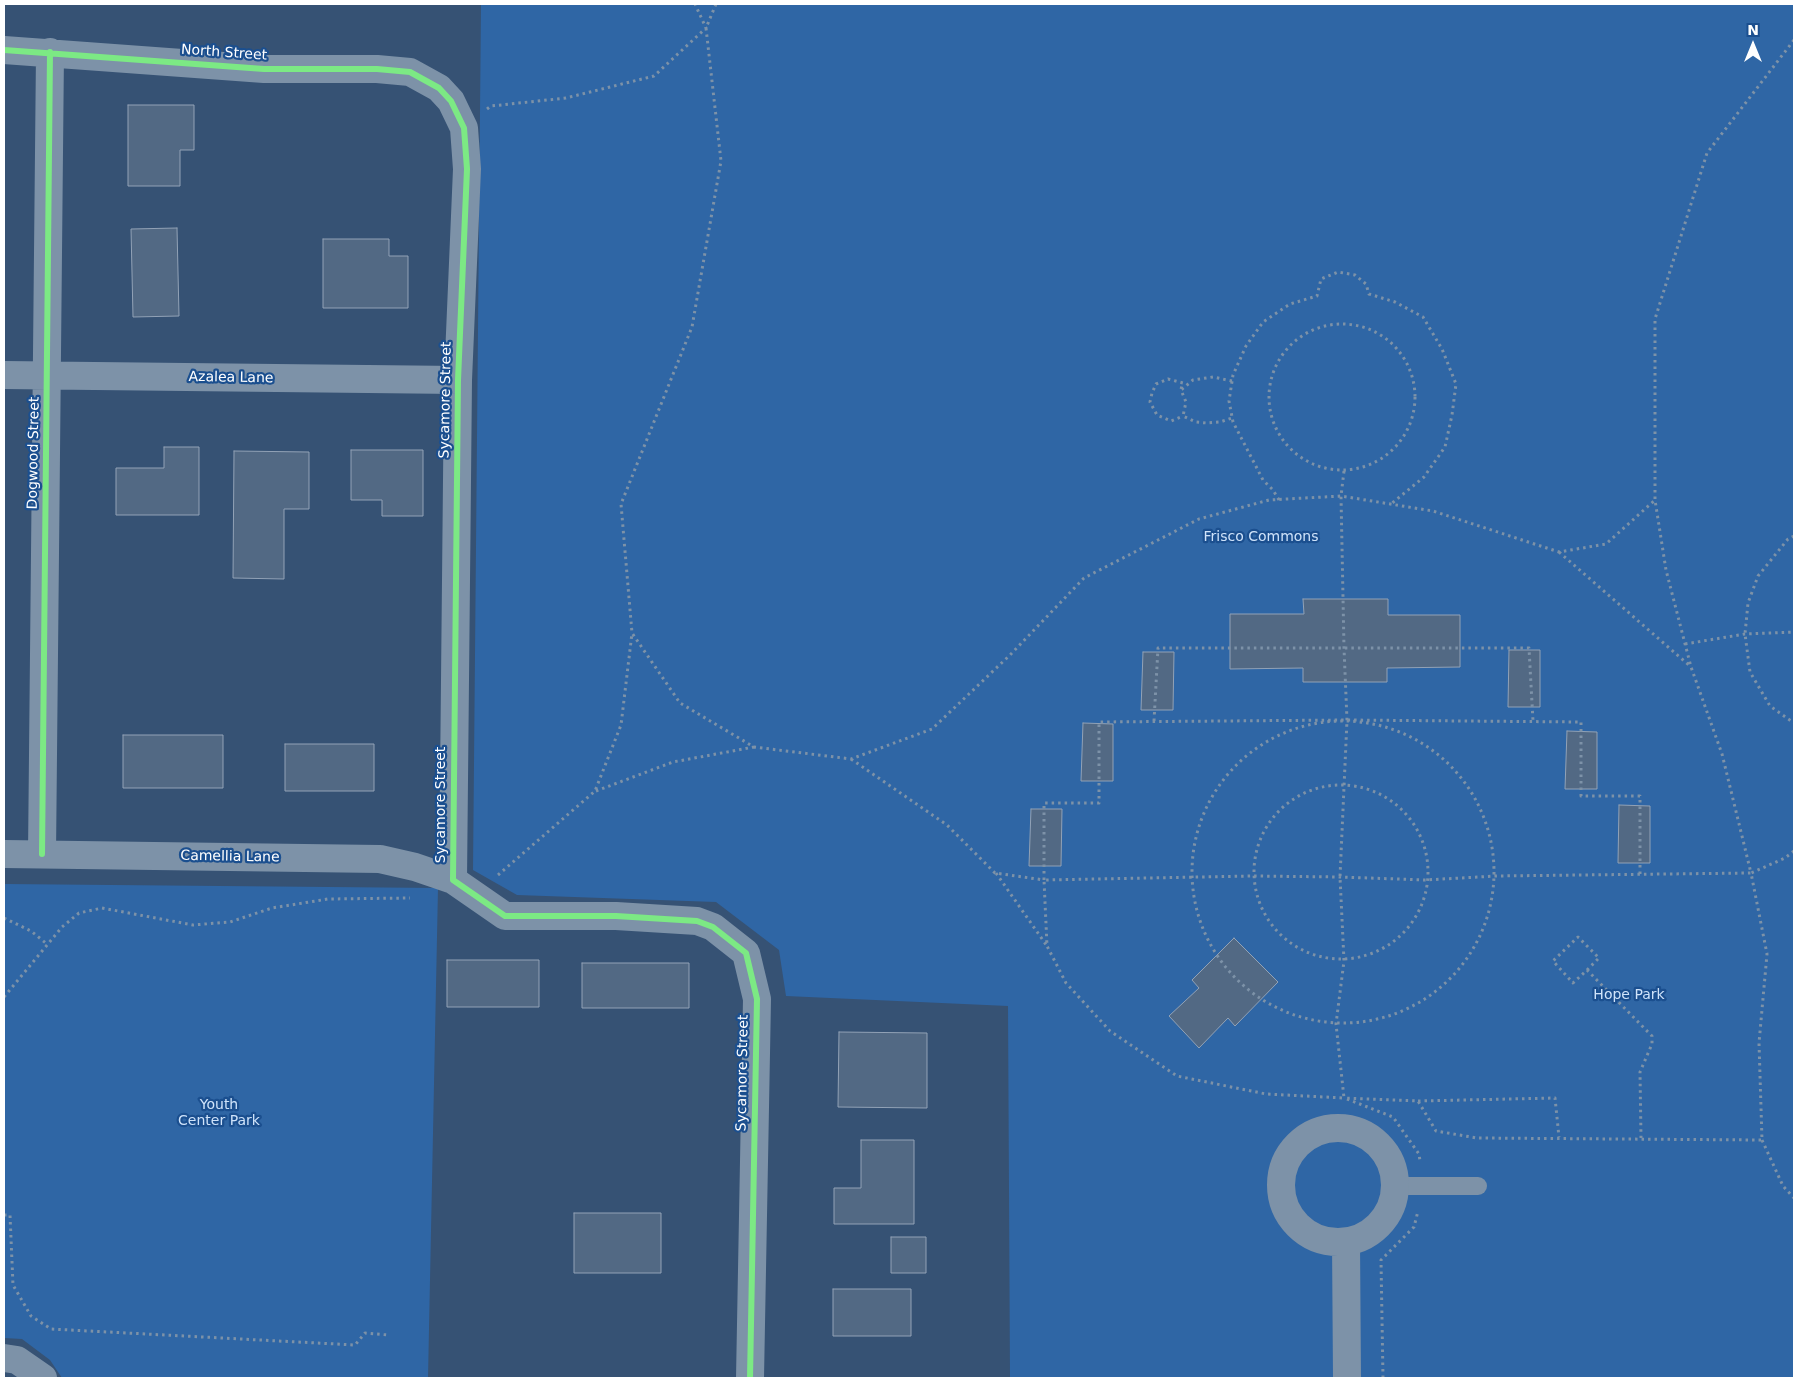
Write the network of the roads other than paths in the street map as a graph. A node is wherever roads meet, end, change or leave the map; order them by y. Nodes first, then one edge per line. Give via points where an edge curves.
1 (4, 50) edge
2 (50, 52) junction
3 (440, 88) joint
4 (4, 375) edge
5 (47, 376) junction
6 (458, 380) junction
7 (4, 854) edge
8 (42, 854) junction
9 (453, 880) junction
10 (1395, 1186) junction
11 (1478, 1186) dead end
12 (1346, 1242) junction
13 (4, 1358) edge
14 (43, 1378) edge
15 (750, 1378) edge
16 (1347, 1378) edge

1 - 2 street, North Street
2 - 3 street, North Street via 264,69 410,72
2 - 5 street, Dogwood Street
3 - 6 street, Sycamore Street via 451,101 464,128 467,169
4 - 5 street, Azalea Lane
5 - 6 street, Azalea Lane
5 - 8 street, Dogwood Street
6 - 9 street, Sycamore Street
7 - 8 street, Camellia Lane
8 - 9 street, Camellia Lane via 380,859
9 - 15 street, Sycamore Street via 505,916 616,916 697,921 713,928 746,953 757,999
10 - 11 lane
10 - 12 street via 1391,1209 1383,1222 1360,1238
10 - 12 street via 1393,1167 1387,1154 1366,1135 1338,1128 1310,1135 1299,1144 1290,1155 1281,1182 1287,1210 1305,1232 1332,1242
12 - 16 street
13 - 14 street via 17,1360

